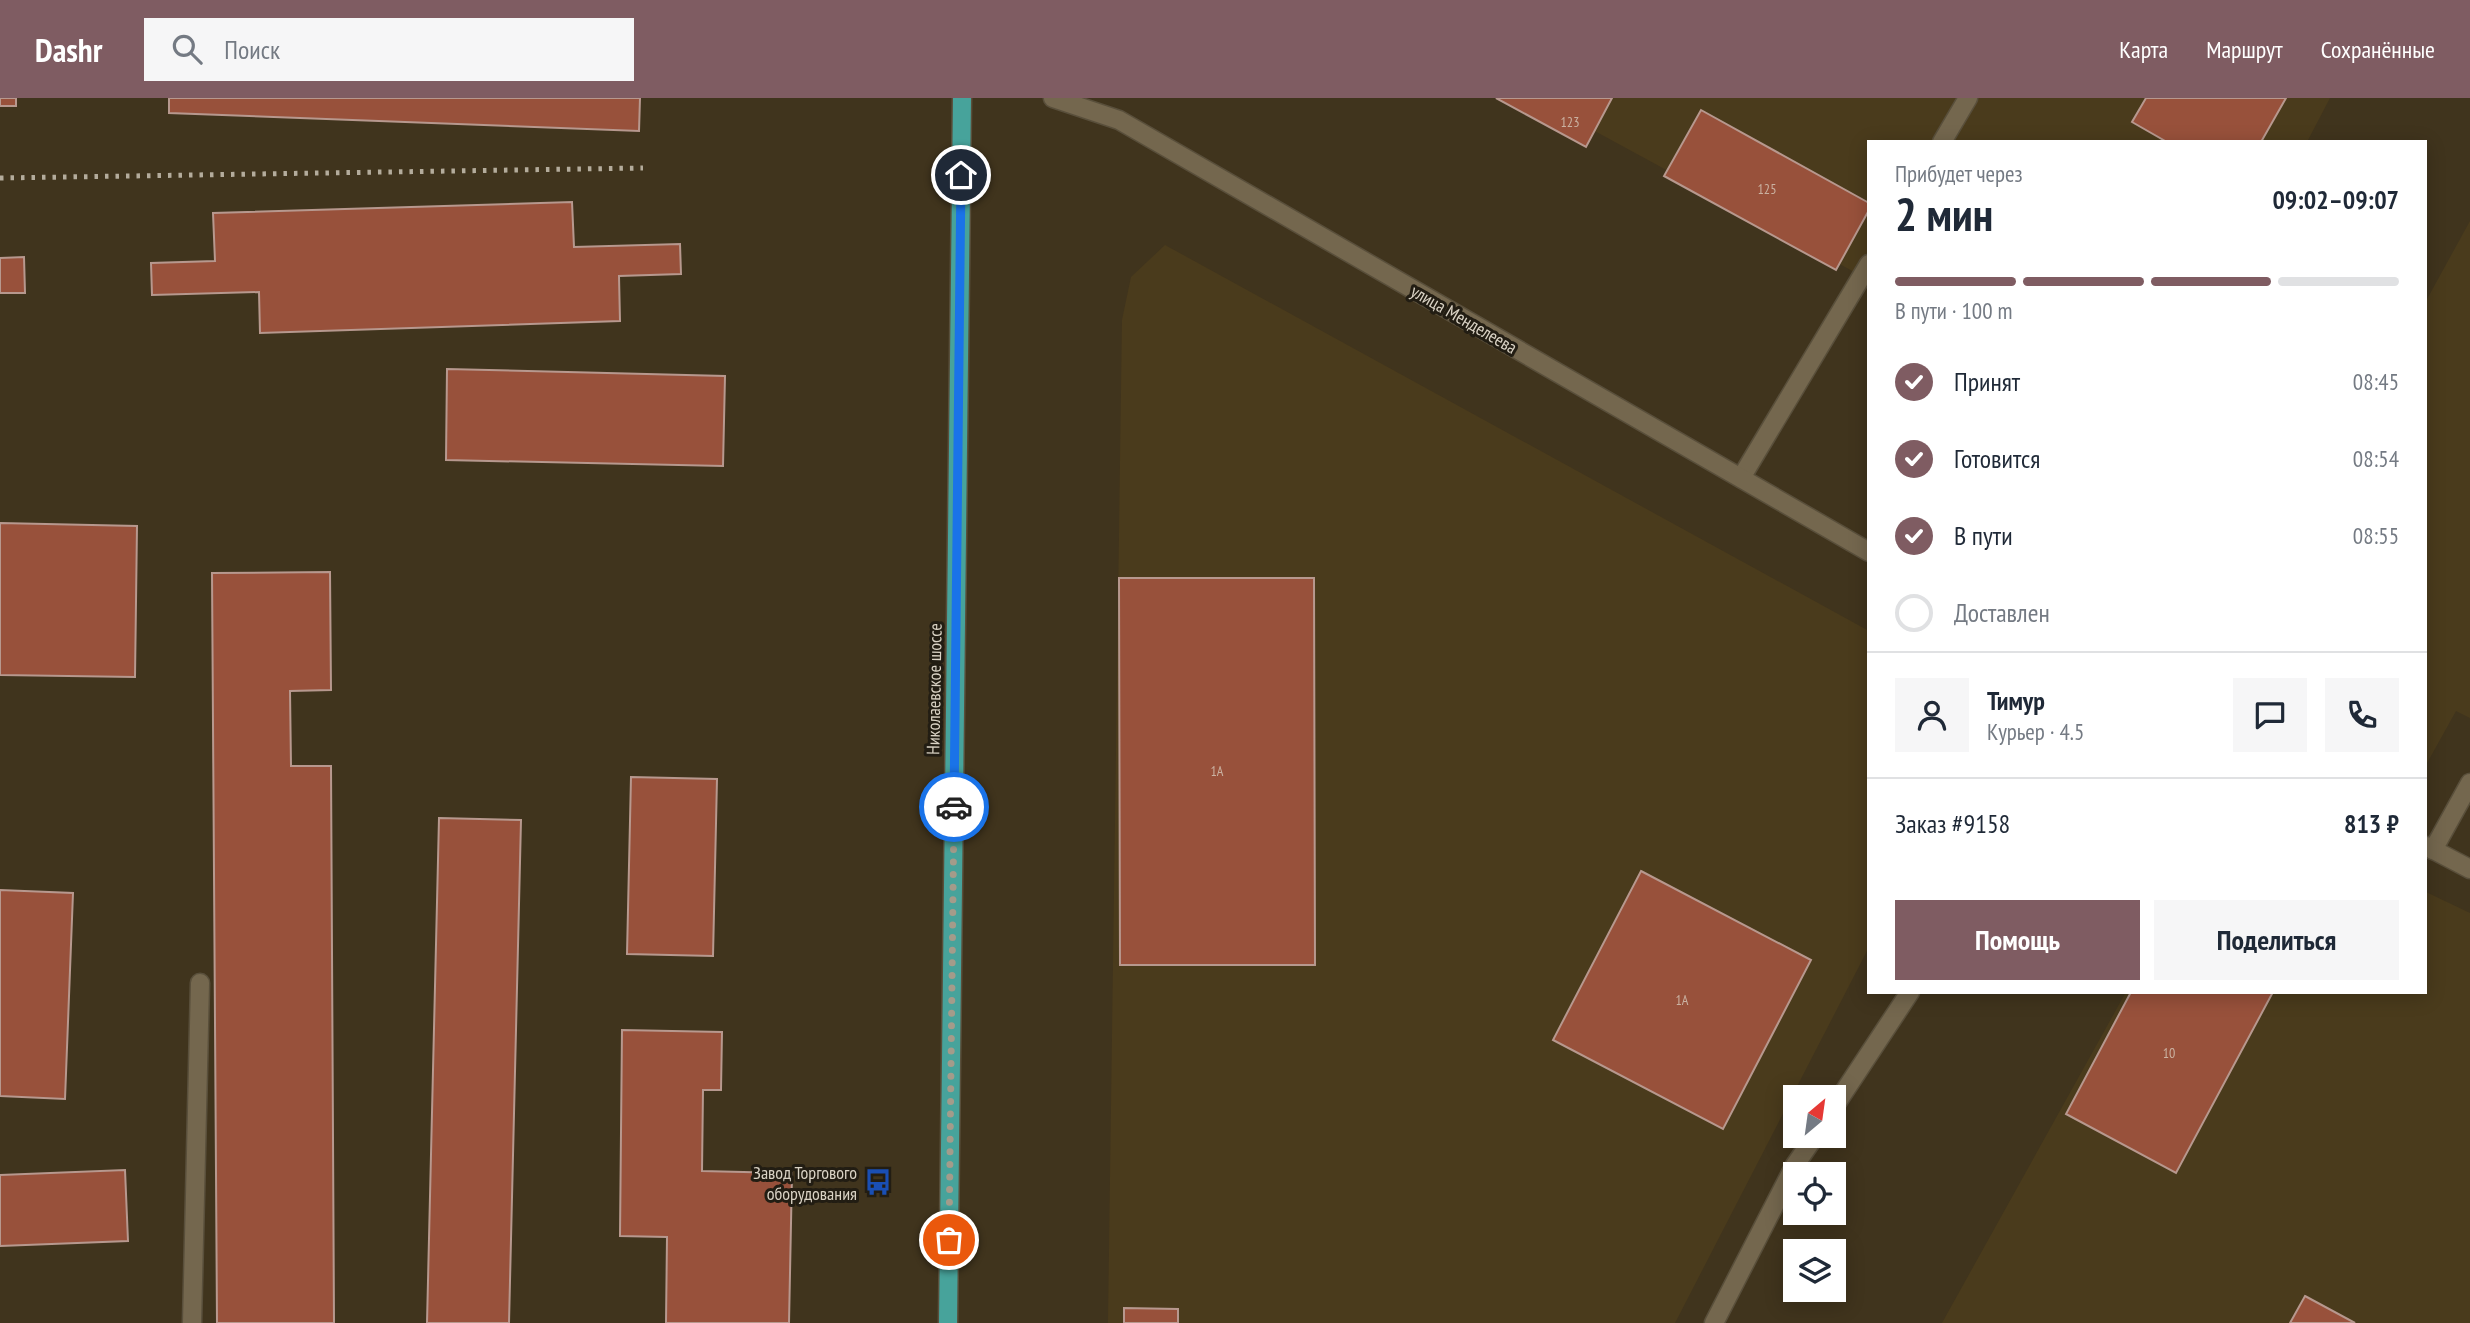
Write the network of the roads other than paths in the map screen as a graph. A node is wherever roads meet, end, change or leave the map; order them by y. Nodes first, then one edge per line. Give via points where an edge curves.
1 (962, 98) edge
2 (1053, 98) edge
3 (1968, 98) edge
4 (1943, 140) edge
5 (1867, 267) edge
6 (1741, 478) junction
7 (1867, 551) edge
8 (2470, 783) edge
9 (2429, 848) edge
10 (2470, 869) edge
11 (200, 983) dead end
12 (1909, 994) edge
13 (1846, 1089) edge
14 (1807, 1148) edge
15 (192, 1323) edge
16 (948, 1323) edge
17 (1714, 1323) edge

1 - 16 main road, Николаевское шоссе
2 - 6 street, улица Менделеева via 1119,120
3 - 4 street
5 - 6 street
6 - 7 street, улица Менделеева
8 - 9 street
9 - 10 street
11 - 15 street
12 - 13 street
14 - 17 street

